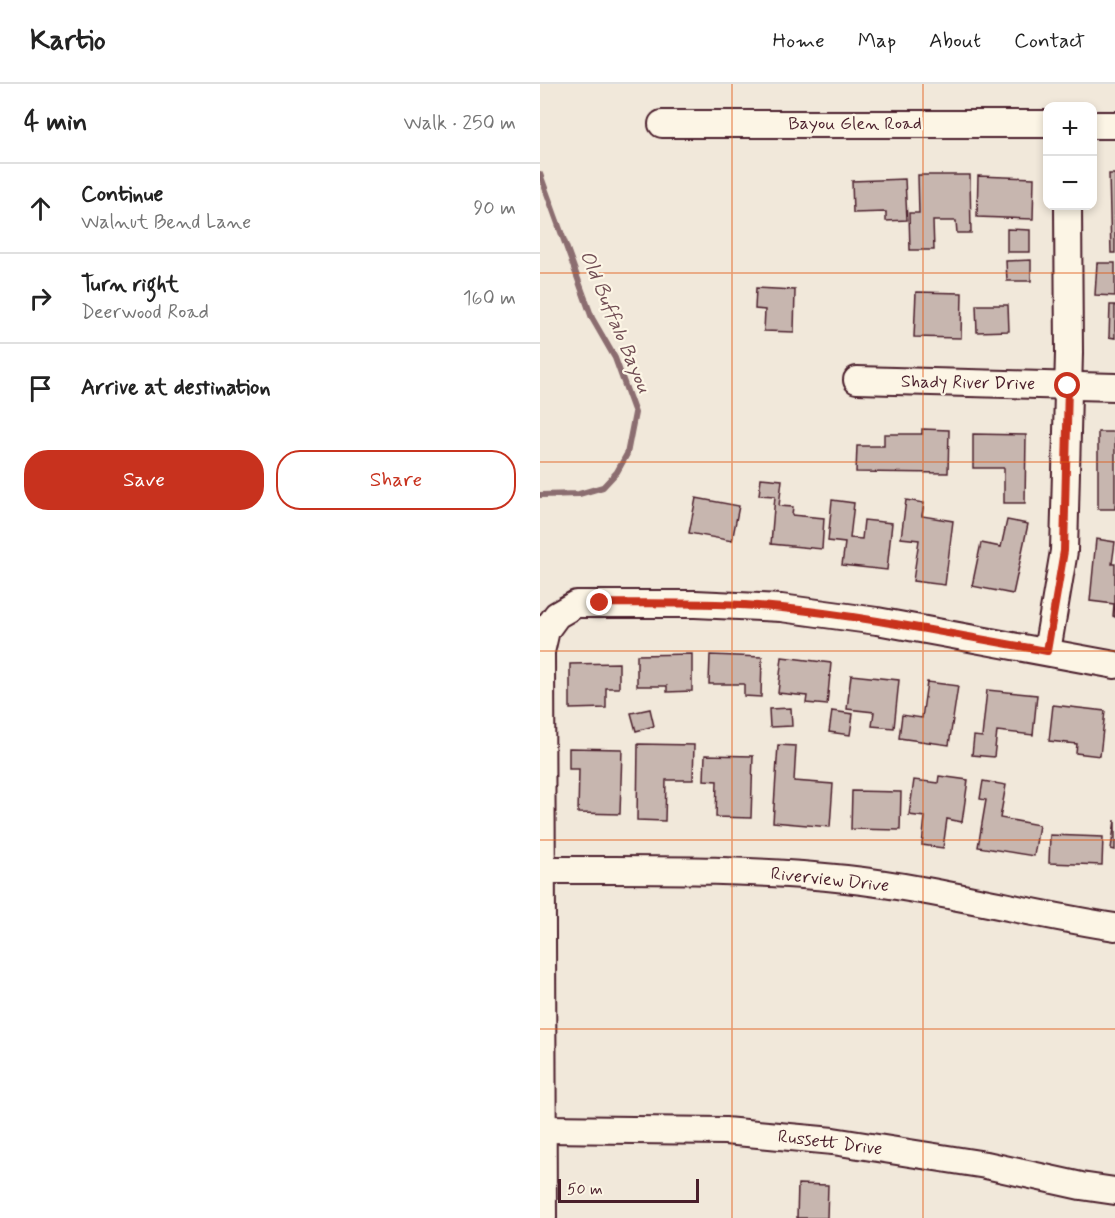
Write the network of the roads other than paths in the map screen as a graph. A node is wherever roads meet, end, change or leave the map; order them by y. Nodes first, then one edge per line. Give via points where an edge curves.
1 (662, 124) dead end
2 (1043, 124) edge
3 (1097, 125) edge
4 (1115, 125) edge
5 (1068, 210) edge
6 (857, 380) dead end
7 (1068, 386) junction
8 (1115, 387) edge
9 (1047, 651) junction
10 (1115, 665) edge
11 (542, 870) junction
12 (1115, 927) edge
13 (542, 1129) junction
14 (1115, 1191) edge
15 (543, 1218) edge

1 - 2 street, Bayou Glen Road
3 - 4 street
5 - 7 street
6 - 7 street, Shady River Drive
7 - 8 street, Shady River Drive
7 - 9 street via 1064,551
9 - 10 street
9 - 11 street via 781,608 576,604 557,615 546,630 542,652
11 - 12 street, Riverview Drive via 780,873 949,895
11 - 13 street
13 - 14 street, Russett Drive via 725,1131 833,1141 986,1165
13 - 15 street

